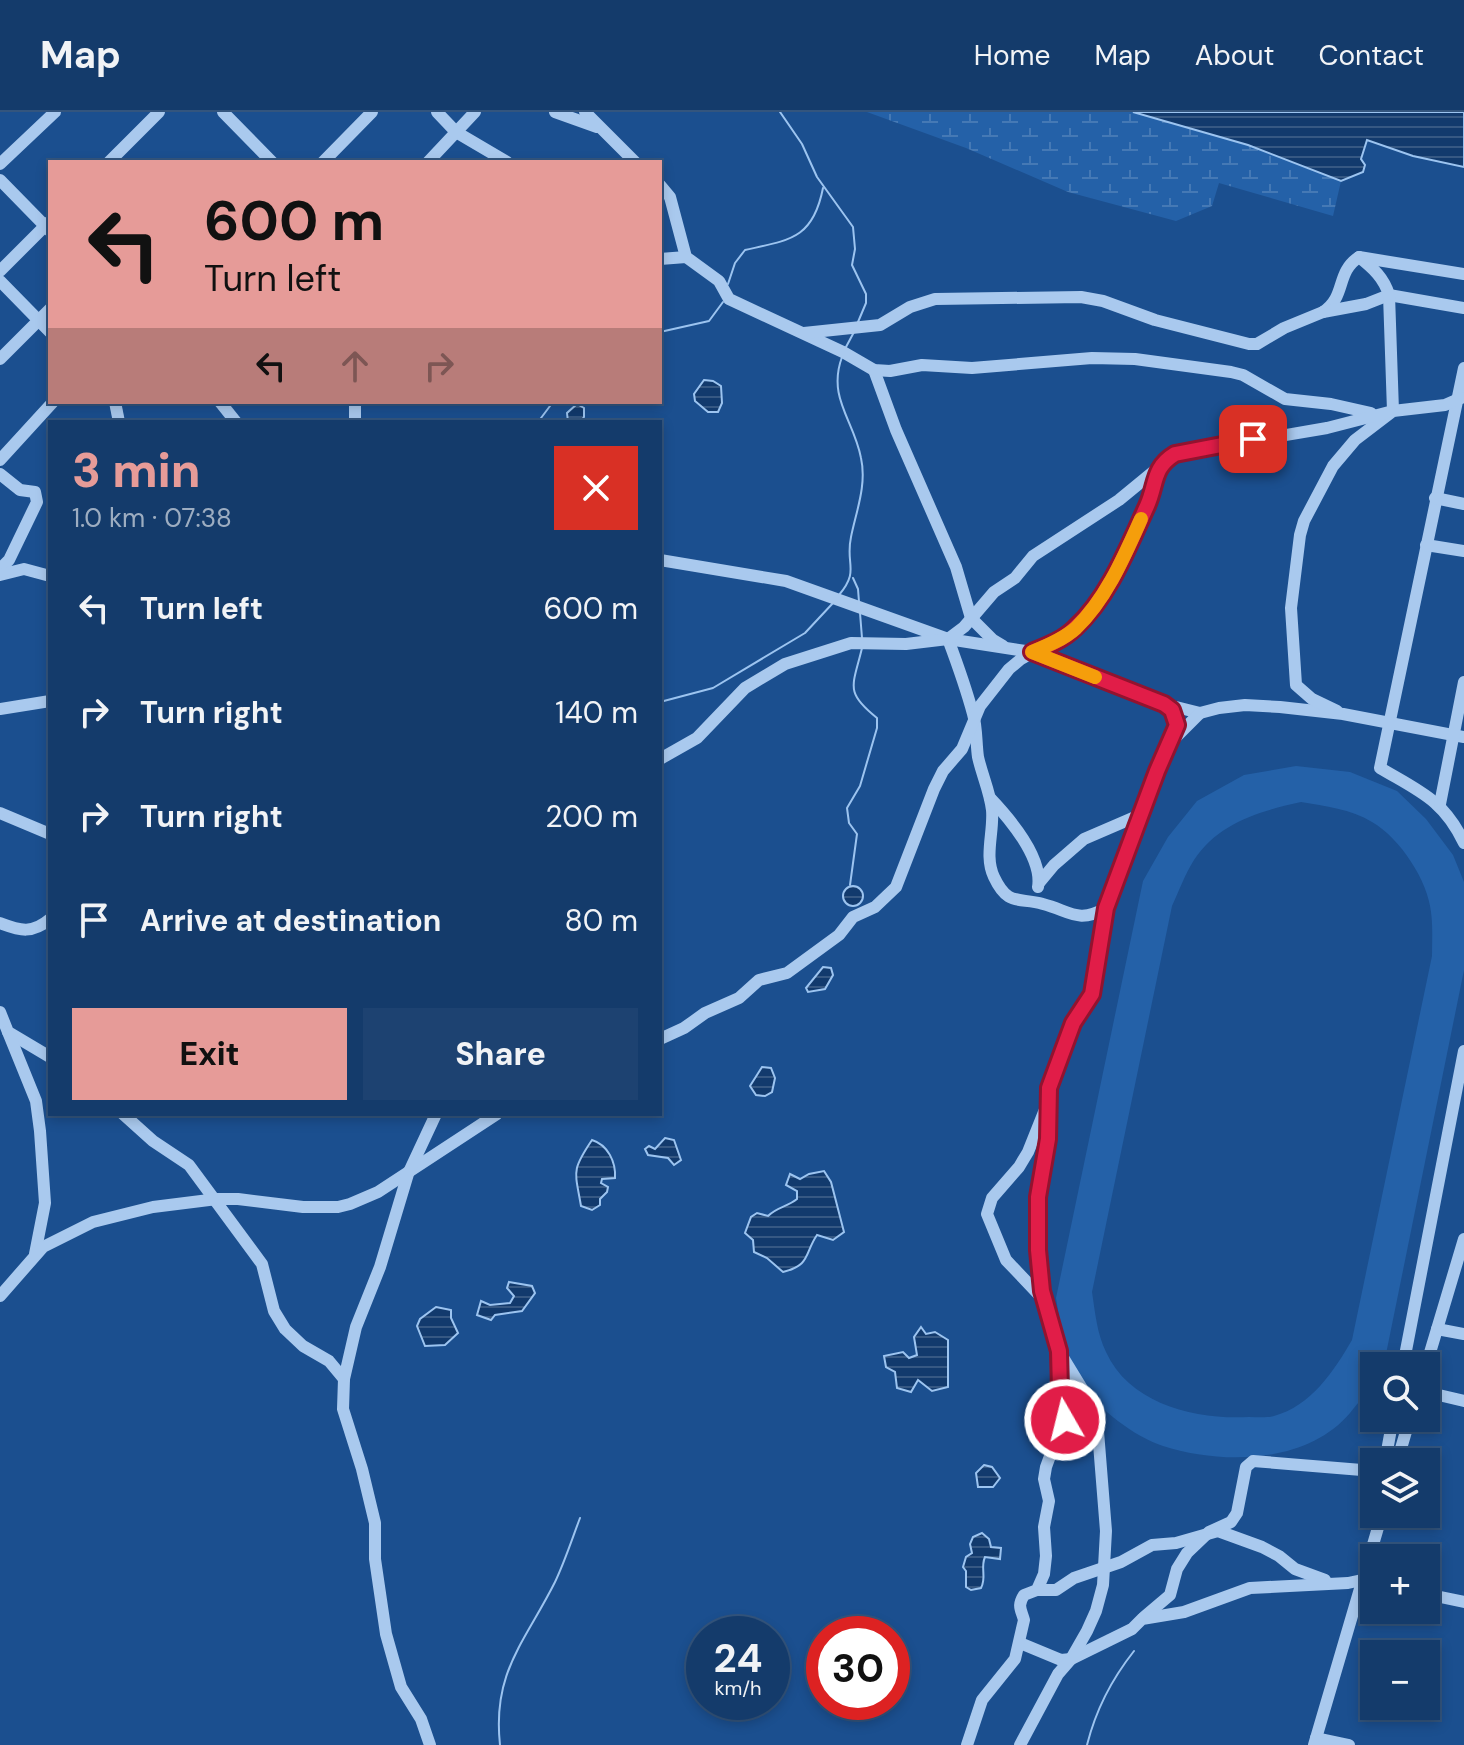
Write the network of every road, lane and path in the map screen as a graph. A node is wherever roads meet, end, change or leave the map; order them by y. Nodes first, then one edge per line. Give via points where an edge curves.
1 (55, 112) edge
2 (159, 112) edge
3 (223, 112) edge
4 (350, 112) edge
5 (372, 112) edge
6 (437, 112) edge
7 (475, 112) edge
8 (555, 112) edge
9 (585, 112) edge
10 (361, 123) junction
11 (600, 128) junction
12 (456, 132) junction
13 (111, 160) edge
14 (270, 160) edge
15 (325, 160) edge
16 (430, 160) edge
17 (504, 160) edge
18 (633, 160) edge
19 (0, 164) edge
20 (0, 180) edge
21 (662, 187) edge
22 (48, 226) edge
23 (686, 257) junction
24 (1359, 257) junction
25 (662, 259) edge
26 (0, 271) edge
27 (1464, 274) edge
28 (0, 281) edge
29 (1389, 295) junction
30 (1464, 308) edge
31 (48, 311) edge
32 (1323, 312) junction
33 (39, 320) junction
34 (48, 330) edge
35 (801, 334) junction
36 (0, 359) edge
37 (1464, 368) edge
38 (874, 370) junction
39 (1461, 398) edge
40 (51, 404) edge
41 (222, 404) edge
42 (1393, 411) junction
43 (1378, 414) junction
44 (234, 420) edge
45 (0, 460) edge
46 (1164, 461) junction
47 (0, 474) edge
48 (1435, 498) junction
49 (1464, 504) edge
50 (1426, 545) junction
51 (1464, 551) edge
52 (662, 560) edge
53 (0, 572) edge
54 (48, 575) edge
55 (971, 618) junction
56 (948, 639) junction
57 (1008, 648) junction
58 (1032, 652) junction
59 (1464, 682) edge
60 (48, 701) edge
61 (1164, 704) junction
62 (0, 709) edge
63 (1200, 713) junction
64 (1343, 714) junction
65 (974, 717) junction
66 (1389, 722) junction
67 (1459, 736) edge
68 (1171, 742) junction
69 (662, 758) edge
70 (990, 798) junction
71 (1440, 804) junction
72 (0, 813) edge
73 (1142, 814) junction
74 (48, 833) edge
75 (1464, 843) edge
76 (1039, 883) junction
77 (1028, 902) junction
78 (1106, 908) junction
79 (48, 920) edge
80 (0, 923) edge
81 (19, 930) junction
82 (0, 935) edge
83 (0, 1012) edge
84 (8, 1032) junction
85 (662, 1038) edge
86 (1464, 1051) edge
87 (48, 1056) edge
88 (1048, 1100) junction
89 (125, 1116) edge
90 (435, 1116) edge
91 (494, 1116) edge
92 (408, 1174) junction
93 (217, 1199) junction
94 (1464, 1239) edge
95 (34, 1256) junction
96 (0, 1296) edge
97 (1045, 1300) junction
98 (1437, 1329) junction
99 (1464, 1334) edge
100 (1059, 1351) junction
101 (1406, 1352) edge
102 (1430, 1352) edge
103 (344, 1379) junction
104 (1440, 1395) edge
105 (1464, 1401) edge
106 (1097, 1419) junction
107 (1059, 1435) junction
108 (1360, 1470) edge
109 (1209, 1532) junction
110 (1105, 1567) junction
111 (1360, 1582) edge
112 (1338, 1583) junction
113 (1037, 1590) junction
114 (1440, 1597) edge
115 (1464, 1602) edge
116 (1360, 1605) edge
117 (1142, 1619) junction
118 (1020, 1643) junction
119 (1071, 1659) junction
120 (1315, 1742) edge
121 (430, 1745) edge
122 (967, 1745) edge
123 (1020, 1745) edge
124 (1349, 1745) edge

1 - 19 street
2 - 13 street
3 - 14 street
4 - 10 street
5 - 10 street
6 - 12 street
7 - 12 street
8 - 11 street
9 - 11 street
10 - 15 street
11 - 18 street
12 - 16 street
12 - 17 street
20 - 22 street
21 - 23 street via 670,197
22 - 26 street
23 - 25 street
23 - 35 street via 719,281 729,299
24 - 27 street
24 - 29 street via 1374,269
24 - 32 street via 1348,264 1337,300
28 - 33 street
29 - 30 street
29 - 32 street
29 - 42 street
31 - 33 street
32 - 35 street via 1249,344 1092,299 959,297 922,303 880,325
33 - 34 street
33 - 36 street
35 - 38 street
37 - 39 street
38 - 43 street via 1135,359 1231,372 1285,399
38 - 55 street via 956,567
39 - 42 street
39 - 48 street
40 - 45 street
41 - 44 street
42 - 43 street
42 - 64 street via 1355,440 1333,466 1300,535 1291,608 1296,685
43 - 46 street via 1175,454
46 - 55 street via 1119,500 1033,556
46 - 58 street via 1130,544 1100,598 1075,629
47 - 53 street via 20,490 35,492 37,502
48 - 49 street
48 - 50 street
50 - 51 street
50 - 66 street
52 - 56 street via 786,581
53 - 54 street via 24,569
55 - 56 street
55 - 57 street
56 - 57 street
56 - 65 street
56 - 69 street via 851,643 785,664 745,688 697,738
57 - 58 street
58 - 61 street
58 - 65 street via 1009,669
59 - 67 street
60 - 62 street
61 - 63 street
61 - 68 street via 1177,725
63 - 64 street via 1245,705
63 - 68 street
64 - 66 street
65 - 70 street
65 - 85 street via 962,749 934,789 905,870 885,899 853,917 839,935 787,973 759,980 739,998
66 - 67 street
66 - 71 street via 1380,768
67 - 71 street
68 - 73 street
70 - 76 street via 1023,840
70 - 77 street via 993,875 1011,898
71 - 75 street
72 - 74 street
73 - 76 street via 1084,839
73 - 78 street
76 - 77 street
77 - 78 street via 1083,917
78 - 88 street via 1092,994 1073,1023
79 - 81 street via 38,928
80 - 81 street
81 - 82 street
83 - 84 street
84 - 87 street
84 - 95 street via 36,1101 40,1131 45,1203
86 - 101 street
88 - 97 street via 1037,1229
88 - 97 street via 1028,1152 992,1198 987,1214 1006,1260
89 - 93 street via 189,1165
90 - 92 street
91 - 92 street
92 - 93 street via 338,1207
92 - 103 street via 356,1327
93 - 95 street via 111,1215 49,1242
93 - 103 street via 262,1264 274,1311 285,1329 329,1361
94 - 98 street
95 - 96 street
97 - 100 street
98 - 99 street
98 - 102 street
100 - 106 street
100 - 107 street via 1060,1390 1068,1407
103 - 121 street via 343,1409 375,1523 386,1634 401,1687
104 - 105 street
106 - 107 street
106 - 110 street
107 - 113 street via 1044,1479 1049,1501 1046,1556
108 - 109 street via 1253,1461 1245,1471 1237,1513
109 - 110 street via 1152,1545
109 - 112 street via 1227,1533 1262,1547 1295,1569
109 - 117 street via 1177,1569 1170,1595
110 - 113 street via 1056,1590
110 - 119 street via 1096,1611
111 - 112 street
112 - 117 street via 1250,1588 1211,1604
113 - 118 street via 1024,1595 1019,1606 1024,1620
114 - 115 street
116 - 120 street
117 - 119 street
118 - 119 street
118 - 122 street via 1003,1677 982,1700
119 - 123 street
120 - 124 street

